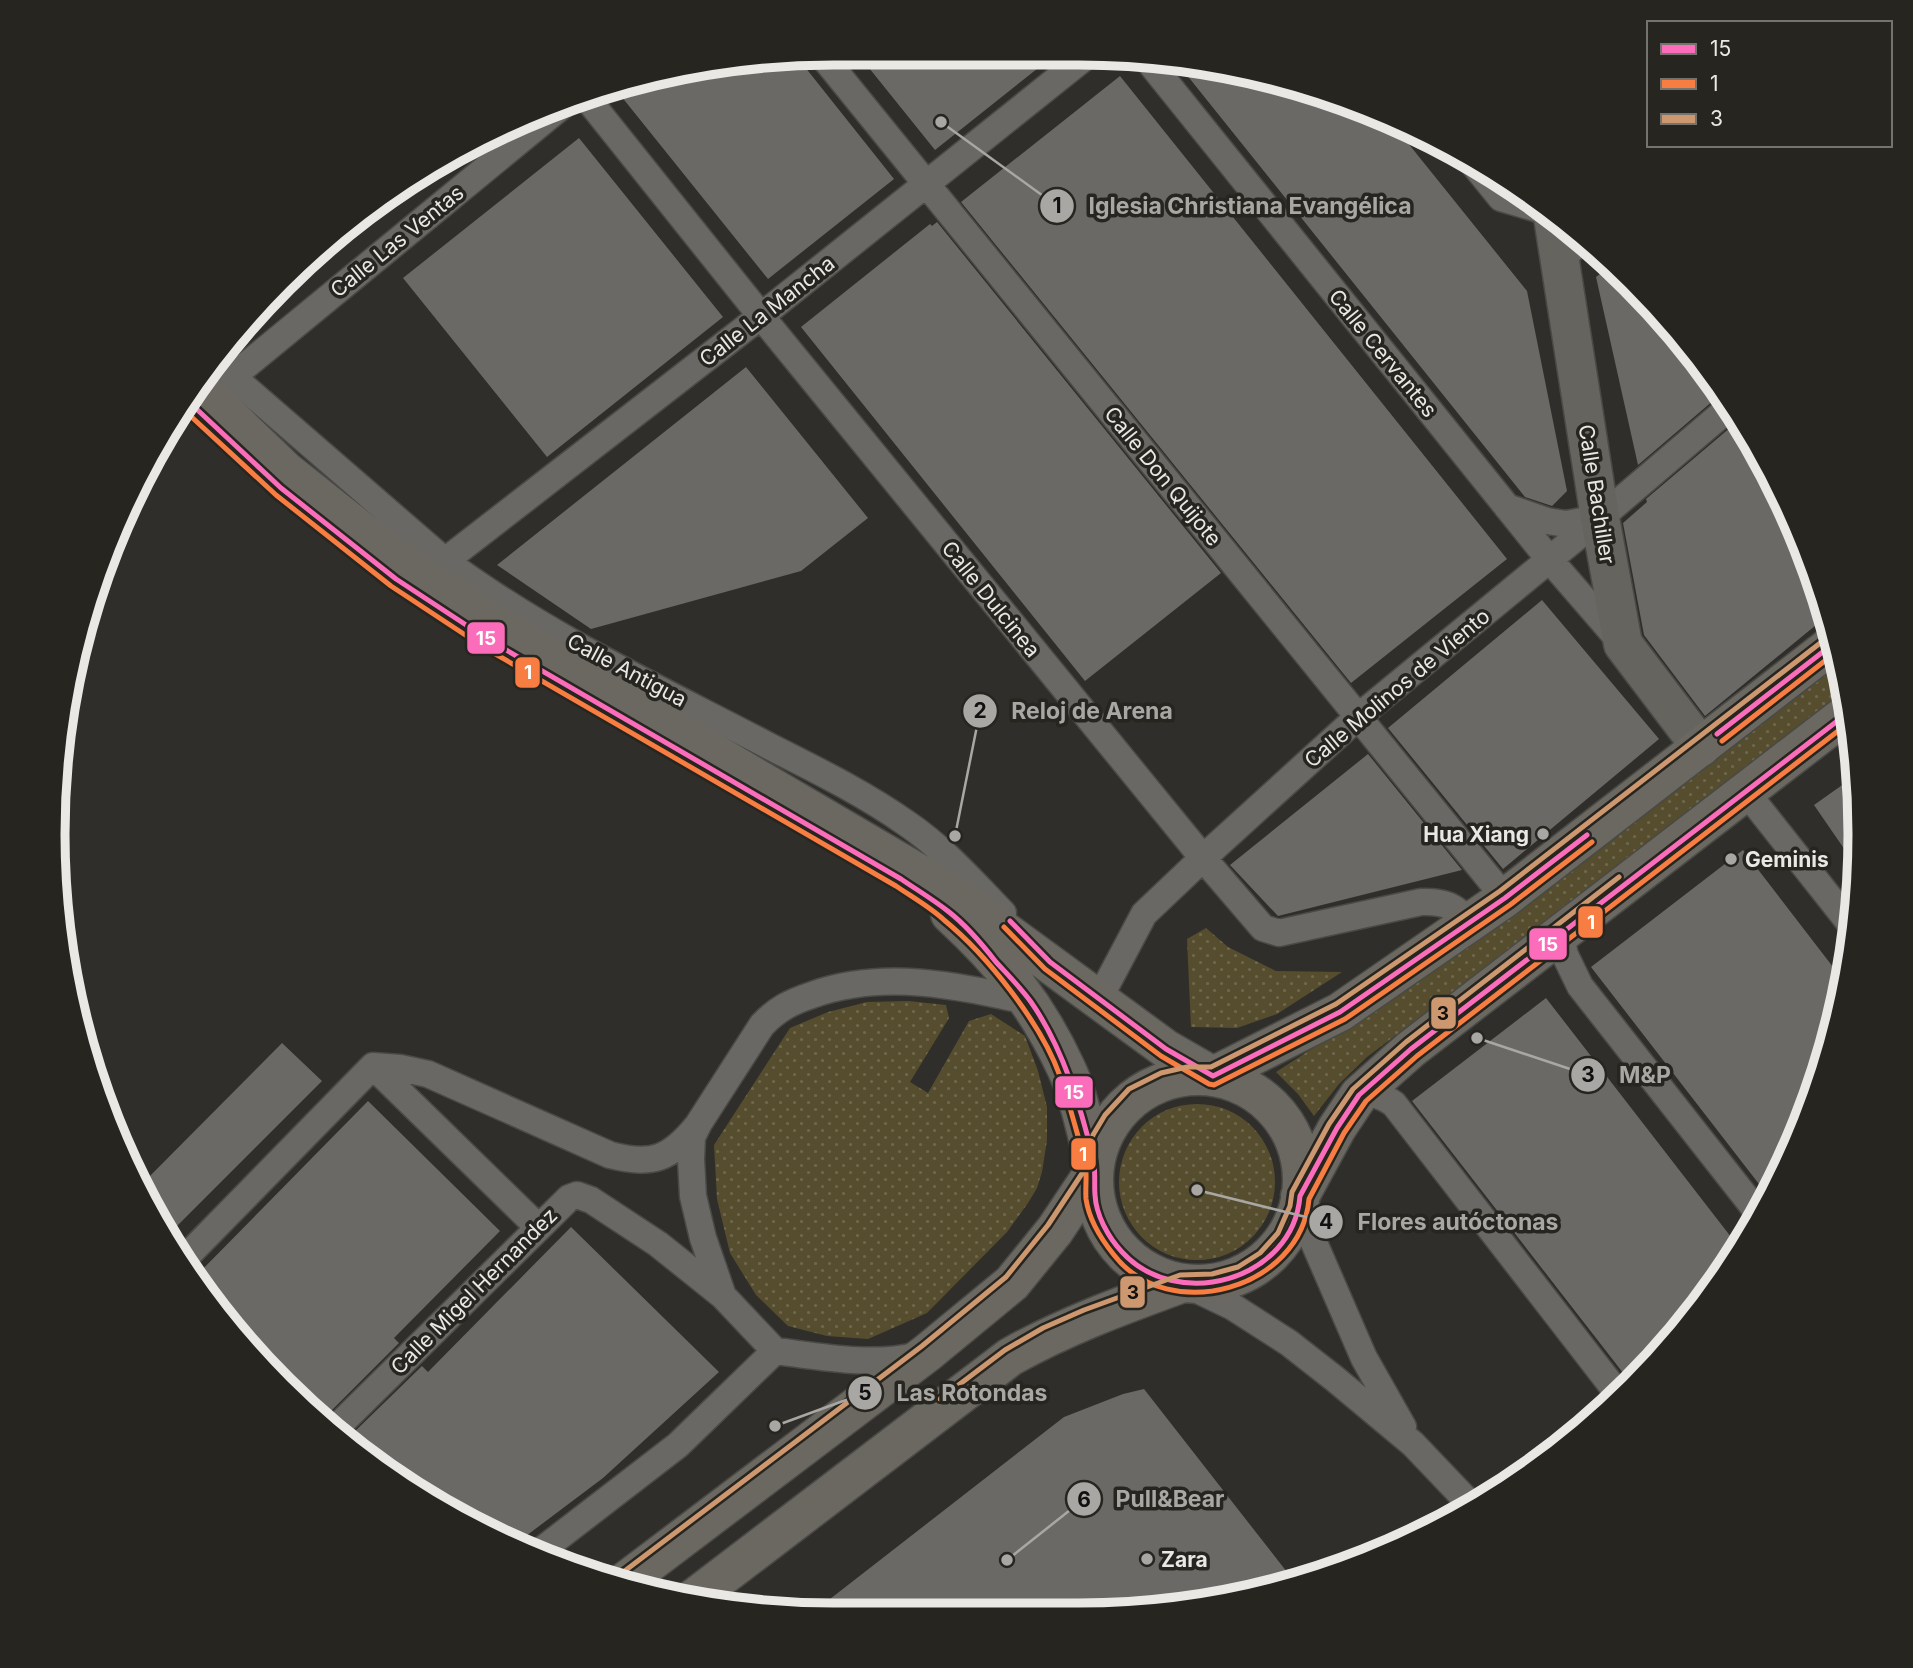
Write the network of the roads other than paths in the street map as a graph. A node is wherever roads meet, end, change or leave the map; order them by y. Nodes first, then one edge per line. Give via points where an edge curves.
1 (830, 65) edge
2 (1075, 65) edge
3 (1155, 69) edge
4 (592, 104) edge
5 (539, 123) edge
6 (1489, 183) edge
7 (926, 184) junction
8 (1519, 203) edge
9 (1572, 249) edge
10 (761, 316) junction
11 (222, 369) edge
12 (216, 377) edge
13 (216, 377) edge
14 (194, 407) edge
15 (1723, 413) edge
16 (1507, 507) junction
17 (1600, 518) junction
18 (1549, 559) junction
19 (446, 561) junction
20 (1623, 644) junction
21 (1825, 650) edge
22 (1358, 717) junction
23 (1839, 719) edge
24 (1701, 747) junction
25 (1746, 792) junction
26 (1203, 858) junction
27 (1505, 898) junction
28 (1844, 916) edge
29 (1471, 922) junction
30 (1560, 933) junction
31 (1050, 962) junction
32 (1099, 999) junction
33 (1031, 1002) junction
34 (373, 1066) junction
35 (1213, 1076) junction
36 (1359, 1095) junction
37 (699, 1123) junction
38 (1094, 1167) junction
39 (1300, 1202) junction
40 (1752, 1205) edge
41 (538, 1227) junction
42 (189, 1254) edge
43 (1183, 1283) junction
44 (723, 1296) junction
45 (775, 1351) junction
46 (927, 1353) junction
47 (1613, 1387) edge
48 (341, 1423) edge
49 (1413, 1444) junction
50 (1465, 1499) edge
51 (546, 1547) edge
52 (632, 1576) edge
53 (703, 1591) edge

1 - 7 street, Calle Don Quijote
2 - 7 street, Calle La Mancha
3 - 16 street, Calle Cervantes
4 - 10 street, Calle Dulcinea
5 - 11 street, Calle Las Ventas
6 - 8 street via 1501,198
7 - 10 street, Calle La Mancha
7 - 22 street, Calle Don Quijote
9 - 17 street, Calle Bachiller
10 - 19 street, Calle La Mancha
10 - 26 street, Calle Dulcinea
12 - 19 street, Calle Antigua
13 - 31 main road via 286,471 397,559 503,629 908,866
14 - 33 main road via 281,488 396,579 489,640 901,878 949,912
15 - 17 street, Calle Molinos de Viento
16 - 17 street via 1566,524
16 - 18 street, Calle Cervantes
17 - 18 street, Calle Molinos de Viento
17 - 20 street, Calle Bachiller
18 - 20 street, Calle Cervantes
18 - 22 street, Calle Molinos de Viento
19 - 31 street, Calle Antigua via 506,604 863,795 908,824 948,856
20 - 24 street, Calle Bachiller
21 - 24 main road
22 - 26 street, Calle Molinos de Viento
22 - 27 street, Calle Don Quijote
23 - 25 main road
24 - 27 main road
25 - 28 street
25 - 30 main road
26 - 29 street, Calle Dulcinea via 1263,928 1279,933 1421,902 1439,901
26 - 32 street, Calle Molinos de Viento via 1144,914
27 - 29 main road
29 - 35 main road via 1340,1013
30 - 36 main road
30 - 40 street via 1580,986
31 - 32 main road
32 - 35 main road via 1166,1049
33 - 37 street via 954,985 873,981 833,987 774,1012
33 - 38 main road via 1068,1070
34 - 37 street via 428,1074 610,1155 635,1161 668,1153
34 - 41 street
34 - 42 street
35 - 38 main road via 1164,1081 1135,1096 1112,1119
35 - 39 main road via 1250,1090 1277,1112 1295,1141 1302,1172
36 - 39 main road
36 - 47 street via 1372,1093 1394,1104
37 - 44 street via 691,1148 694,1196 702,1238
38 - 43 main road via 1095,1199 1103,1225 1122,1252 1147,1272
38 - 46 main road via 1055,1230 1012,1283
39 - 43 main road via 1285,1238 1266,1260 1242,1275 1213,1283
39 - 49 street via 1364,1357
41 - 44 street, Calle Migel Hernandez via 569,1198 583,1196 658,1244
41 - 48 street, Calle Migel Hernandez
43 - 49 street via 1233,1307 1289,1343
43 - 53 main road via 1087,1318 1010,1357
44 - 45 street, Calle Migel Hernandez
45 - 46 street via 887,1361
45 - 51 street via 678,1445
46 - 52 main road
49 - 50 street

